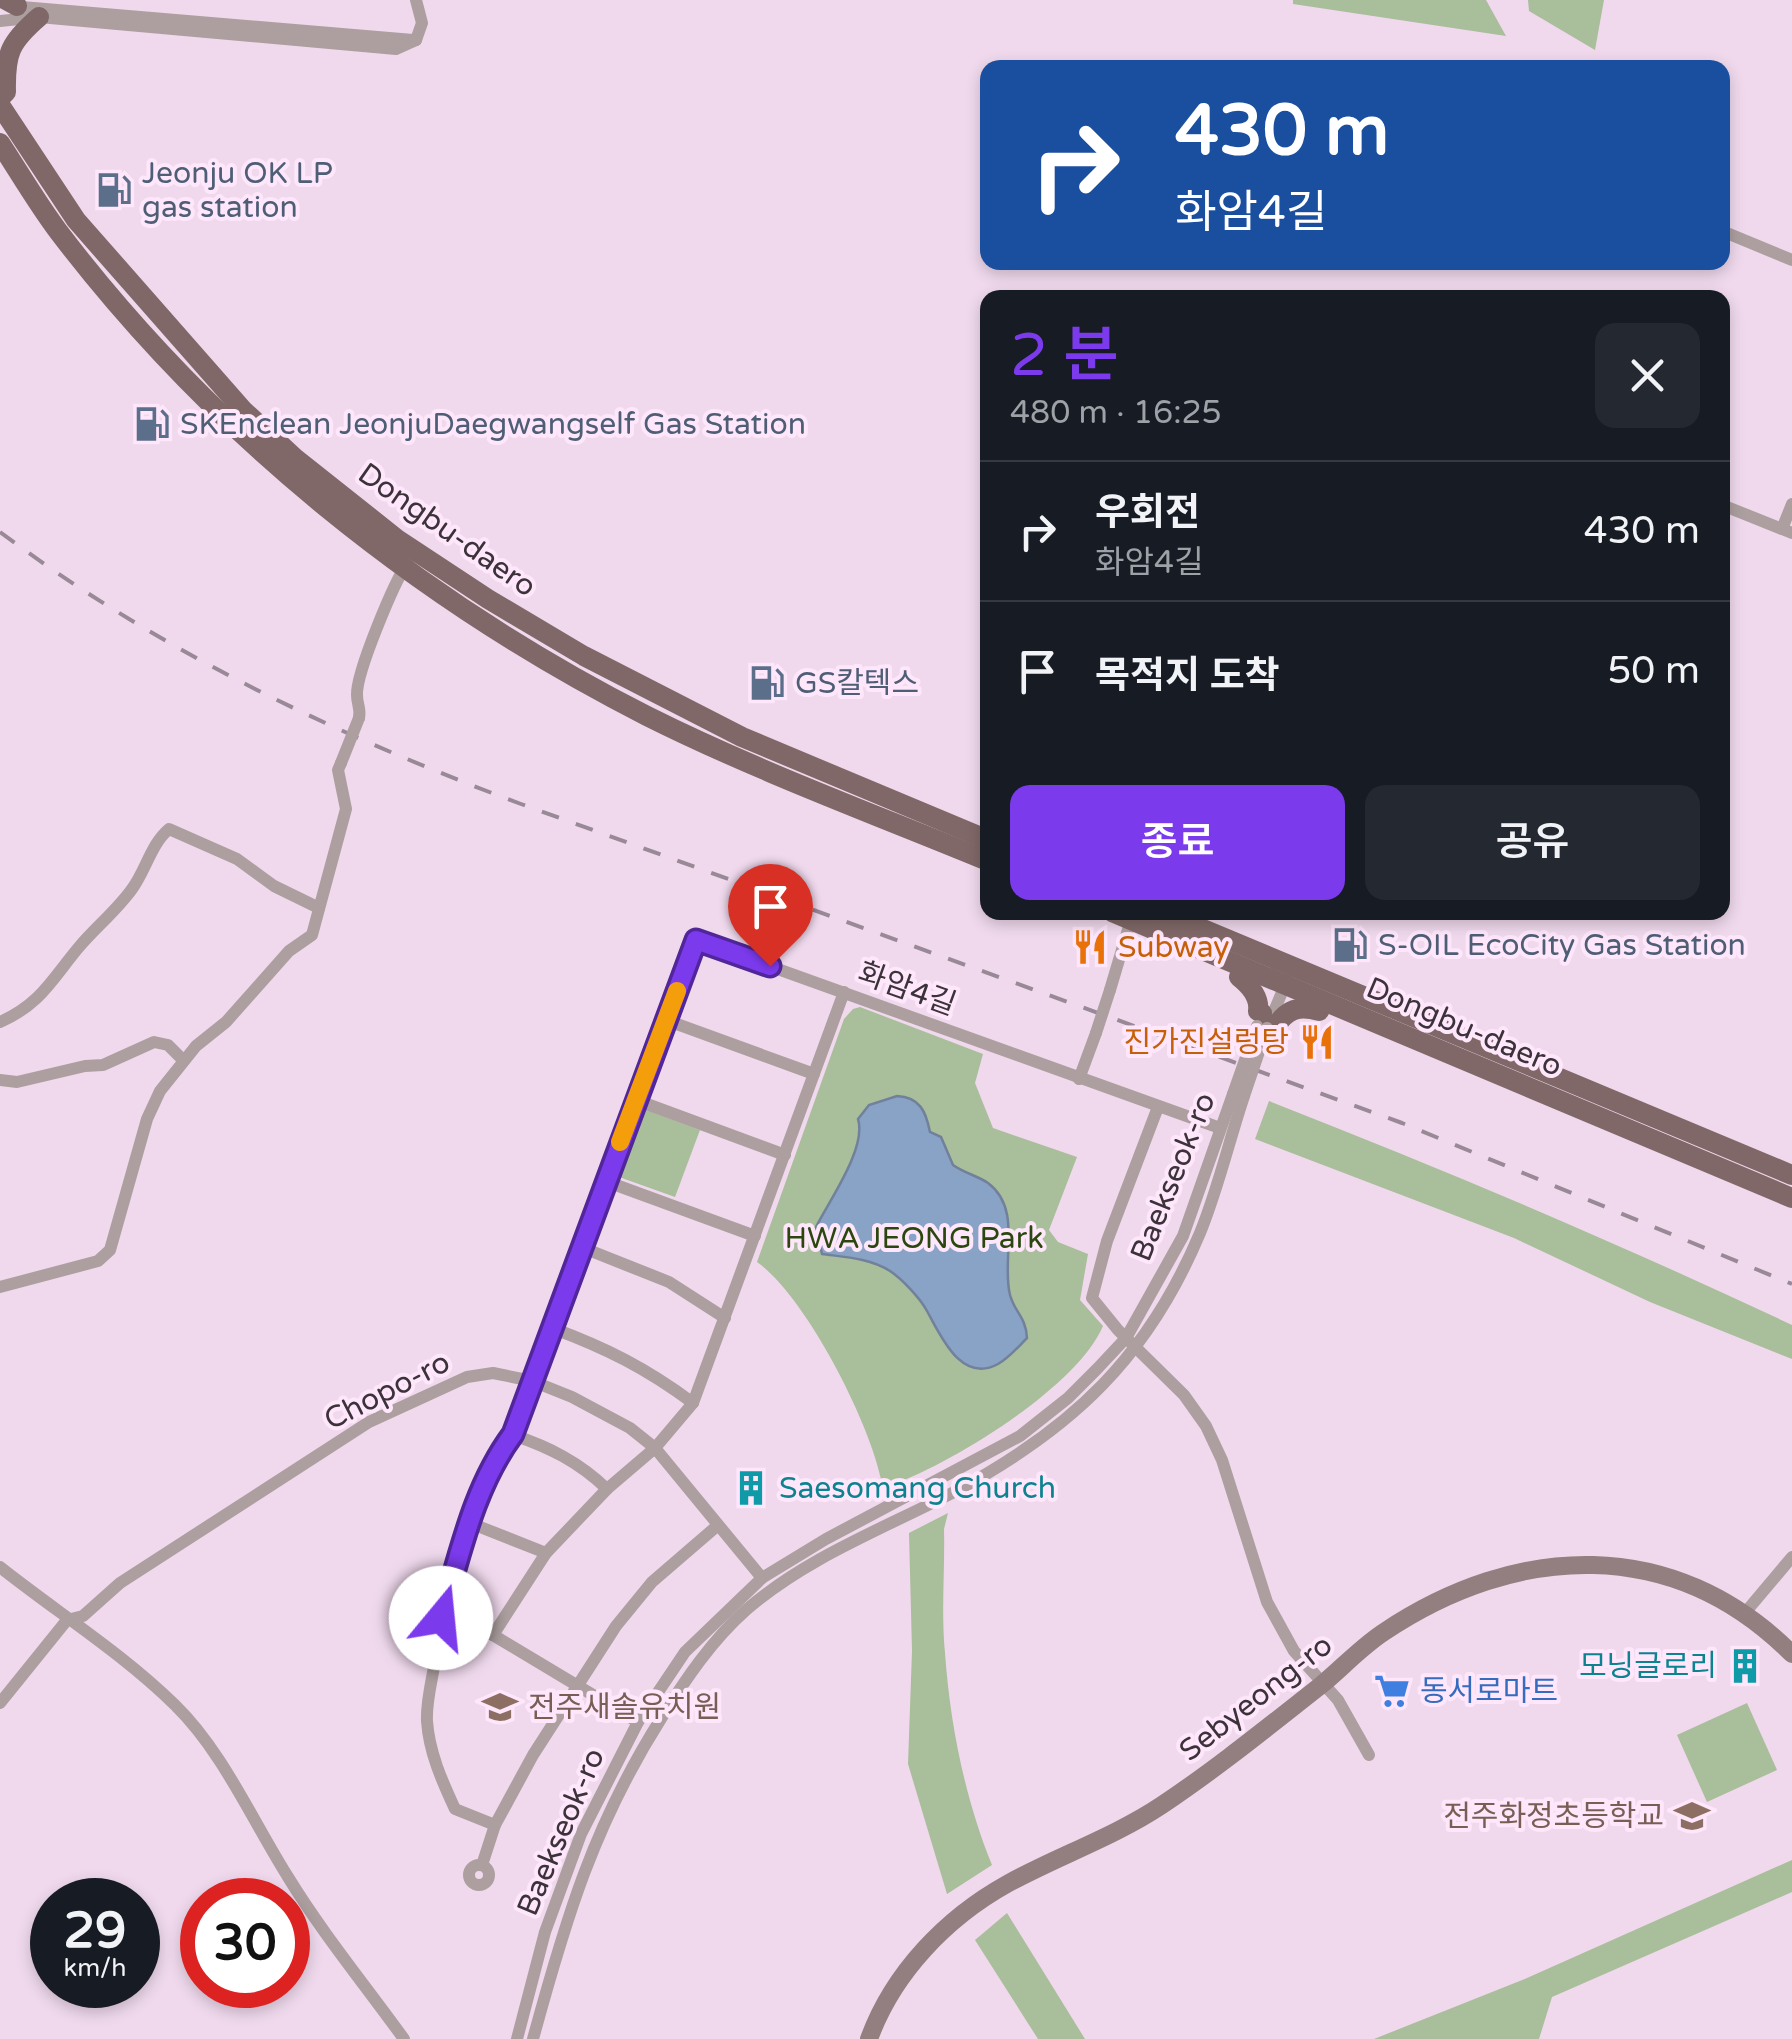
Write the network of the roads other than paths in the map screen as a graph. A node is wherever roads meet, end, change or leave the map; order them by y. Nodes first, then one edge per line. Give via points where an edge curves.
1 (416, 0) edge
2 (8, 4) edge
3 (38, 17) junction
4 (0, 21) edge
5 (416, 40) junction
6 (0, 102) edge
7 (0, 143) edge
8 (1730, 234) edge
9 (1792, 260) edge
10 (1792, 504) edge
11 (1730, 508) edge
12 (1787, 531) edge
13 (409, 559) junction
14 (980, 837) edge
15 (980, 858) edge
16 (319, 908) junction
17 (1124, 920) edge
18 (1136, 920) edge
19 (1178, 920) edge
20 (1243, 968) junction
21 (1284, 974) junction
22 (844, 992) junction
23 (1324, 1001) junction
24 (666, 1020) junction
25 (0, 1022) edge
26 (1263, 1023) junction
27 (183, 1060) junction
28 (814, 1074) junction
29 (1079, 1079) junction
30 (0, 1080) edge
31 (1238, 1095) junction
32 (636, 1100) junction
33 (1158, 1107) junction
34 (1220, 1128) junction
35 (784, 1155) junction
36 (1792, 1175) edge
37 (606, 1182) junction
38 (1792, 1198) edge
39 (755, 1236) junction
40 (581, 1247) junction
41 (0, 1287) edge
42 (725, 1318) junction
43 (552, 1328) junction
44 (1126, 1338) junction
45 (1137, 1348) junction
46 (532, 1381) junction
47 (693, 1402) junction
48 (513, 1434) junction
49 (655, 1448) junction
50 (607, 1488) junction
51 (470, 1523) junction
52 (717, 1526) junction
53 (546, 1553) junction
54 (1792, 1557) edge
55 (0, 1567) edge
56 (762, 1578) junction
57 (1744, 1614) junction
58 (441, 1618) junction
59 (67, 1620) junction
60 (493, 1635) junction
61 (1792, 1654) edge
62 (1323, 1683) junction
63 (577, 1685) junction
64 (0, 1703) edge
65 (638, 1722) junction
66 (1369, 1754) dead end
67 (495, 1825) junction
68 (482, 1865) dead end
69 (404, 2039) edge
70 (517, 2039) edge
71 (533, 2039) edge
72 (869, 2039) edge

1 - 5 street via 422,23
2 - 5 street
3 - 4 street
3 - 5 street via 396,49
3 - 6 main road via 14,40
6 - 13 main road, Dongbu-daero via 76,220 243,410
7 - 13 main road, Dongbu-daero via 102,287 218,412 335,516
8 - 9 street
10 - 12 street
11 - 12 street
13 - 14 main road, Dongbu-daero via 742,738
13 - 15 main road, Dongbu-daero via 442,596 647,716
13 - 16 street, bridge via 362,672 356,697 361,708 338,770 346,809
16 - 25 street via 237,859 169,829 133,888 44,993
16 - 27 street via 312,935
17 - 29 street, bridge via 1110,990
18 - 20 main road, Dongbu-daero
19 - 21 main road, Dongbu-daero
20 - 21 main road, Dongbu-daero
20 - 26 main road via 1239,977 1249,984
21 - 23 main road, Dongbu-daero
21 - 26 street, Baekseok-ro
21 - 36 main road, Dongbu-daero
22 - 24 street, 화암4길 via 696,940
22 - 28 street
22 - 29 street, 화암4길
23 - 26 main road via 1320,1011 1304,1007 1275,1027
23 - 38 main road, Dongbu-daero
24 - 28 street
24 - 32 street, 화암4길
26 - 31 street, Baekseok-ro, bridge
27 - 30 street via 154,1042 103,1066
27 - 41 street via 146,1119 110,1250 98,1261
28 - 35 street
29 - 33 street, 화암4길
31 - 34 street, Baekseok-ro
31 - 45 street, Baekseok-ro via 1199,1234
32 - 35 street
32 - 37 street, 화암4길
33 - 34 street, 화암4길
33 - 44 street via 1093,1286 1092,1298
34 - 44 street, Baekseok-ro via 1183,1236
35 - 39 street
37 - 39 street
37 - 40 street, 화암4길
39 - 42 street
40 - 42 street via 669,1282
40 - 43 street, 화암4길
42 - 47 street
43 - 46 street, 화암4길
43 - 47 street via 627,1358
44 - 45 street
44 - 56 street, Baekseok-ro via 1020,1436
45 - 62 street via 1206,1426 1268,1602 1294,1651
45 - 71 street, Baekseok-ro via 1051,1432 957,1490 791,1575 717,1642 645,1744 602,1824
46 - 48 street, 화암4길
46 - 49 street, Chopo-ro via 598,1409
46 - 59 street, Chopo-ro via 493,1373 467,1377 370,1422 120,1583 83,1616
47 - 49 street
48 - 50 street via 560,1453
48 - 51 street, 화암4길 via 486,1476
49 - 50 street
49 - 52 street, Chopo-ro
50 - 53 street
51 - 53 street
51 - 58 street, 화암4길
52 - 56 street, Chopo-ro
52 - 63 street via 652,1582
53 - 60 street
54 - 57 street
55 - 59 street
56 - 65 street, Baekseok-ro via 685,1652
57 - 61 street, Sebyeong-ro
57 - 62 street, Sebyeong-ro via 1647,1571 1554,1564 1480,1581 1384,1632
58 - 60 street
58 - 67 street, 화암4길 via 426,1716 430,1744 455,1809
59 - 64 street, Chopo-ro
59 - 69 street via 164,1695 206,1742 290,1880
60 - 63 street
62 - 66 street
62 - 72 street, Sebyeong-ro via 1162,1804 984,1898 902,1975
63 - 65 street
63 - 67 street
65 - 70 street, Baekseok-ro via 559,1889
67 - 68 street

